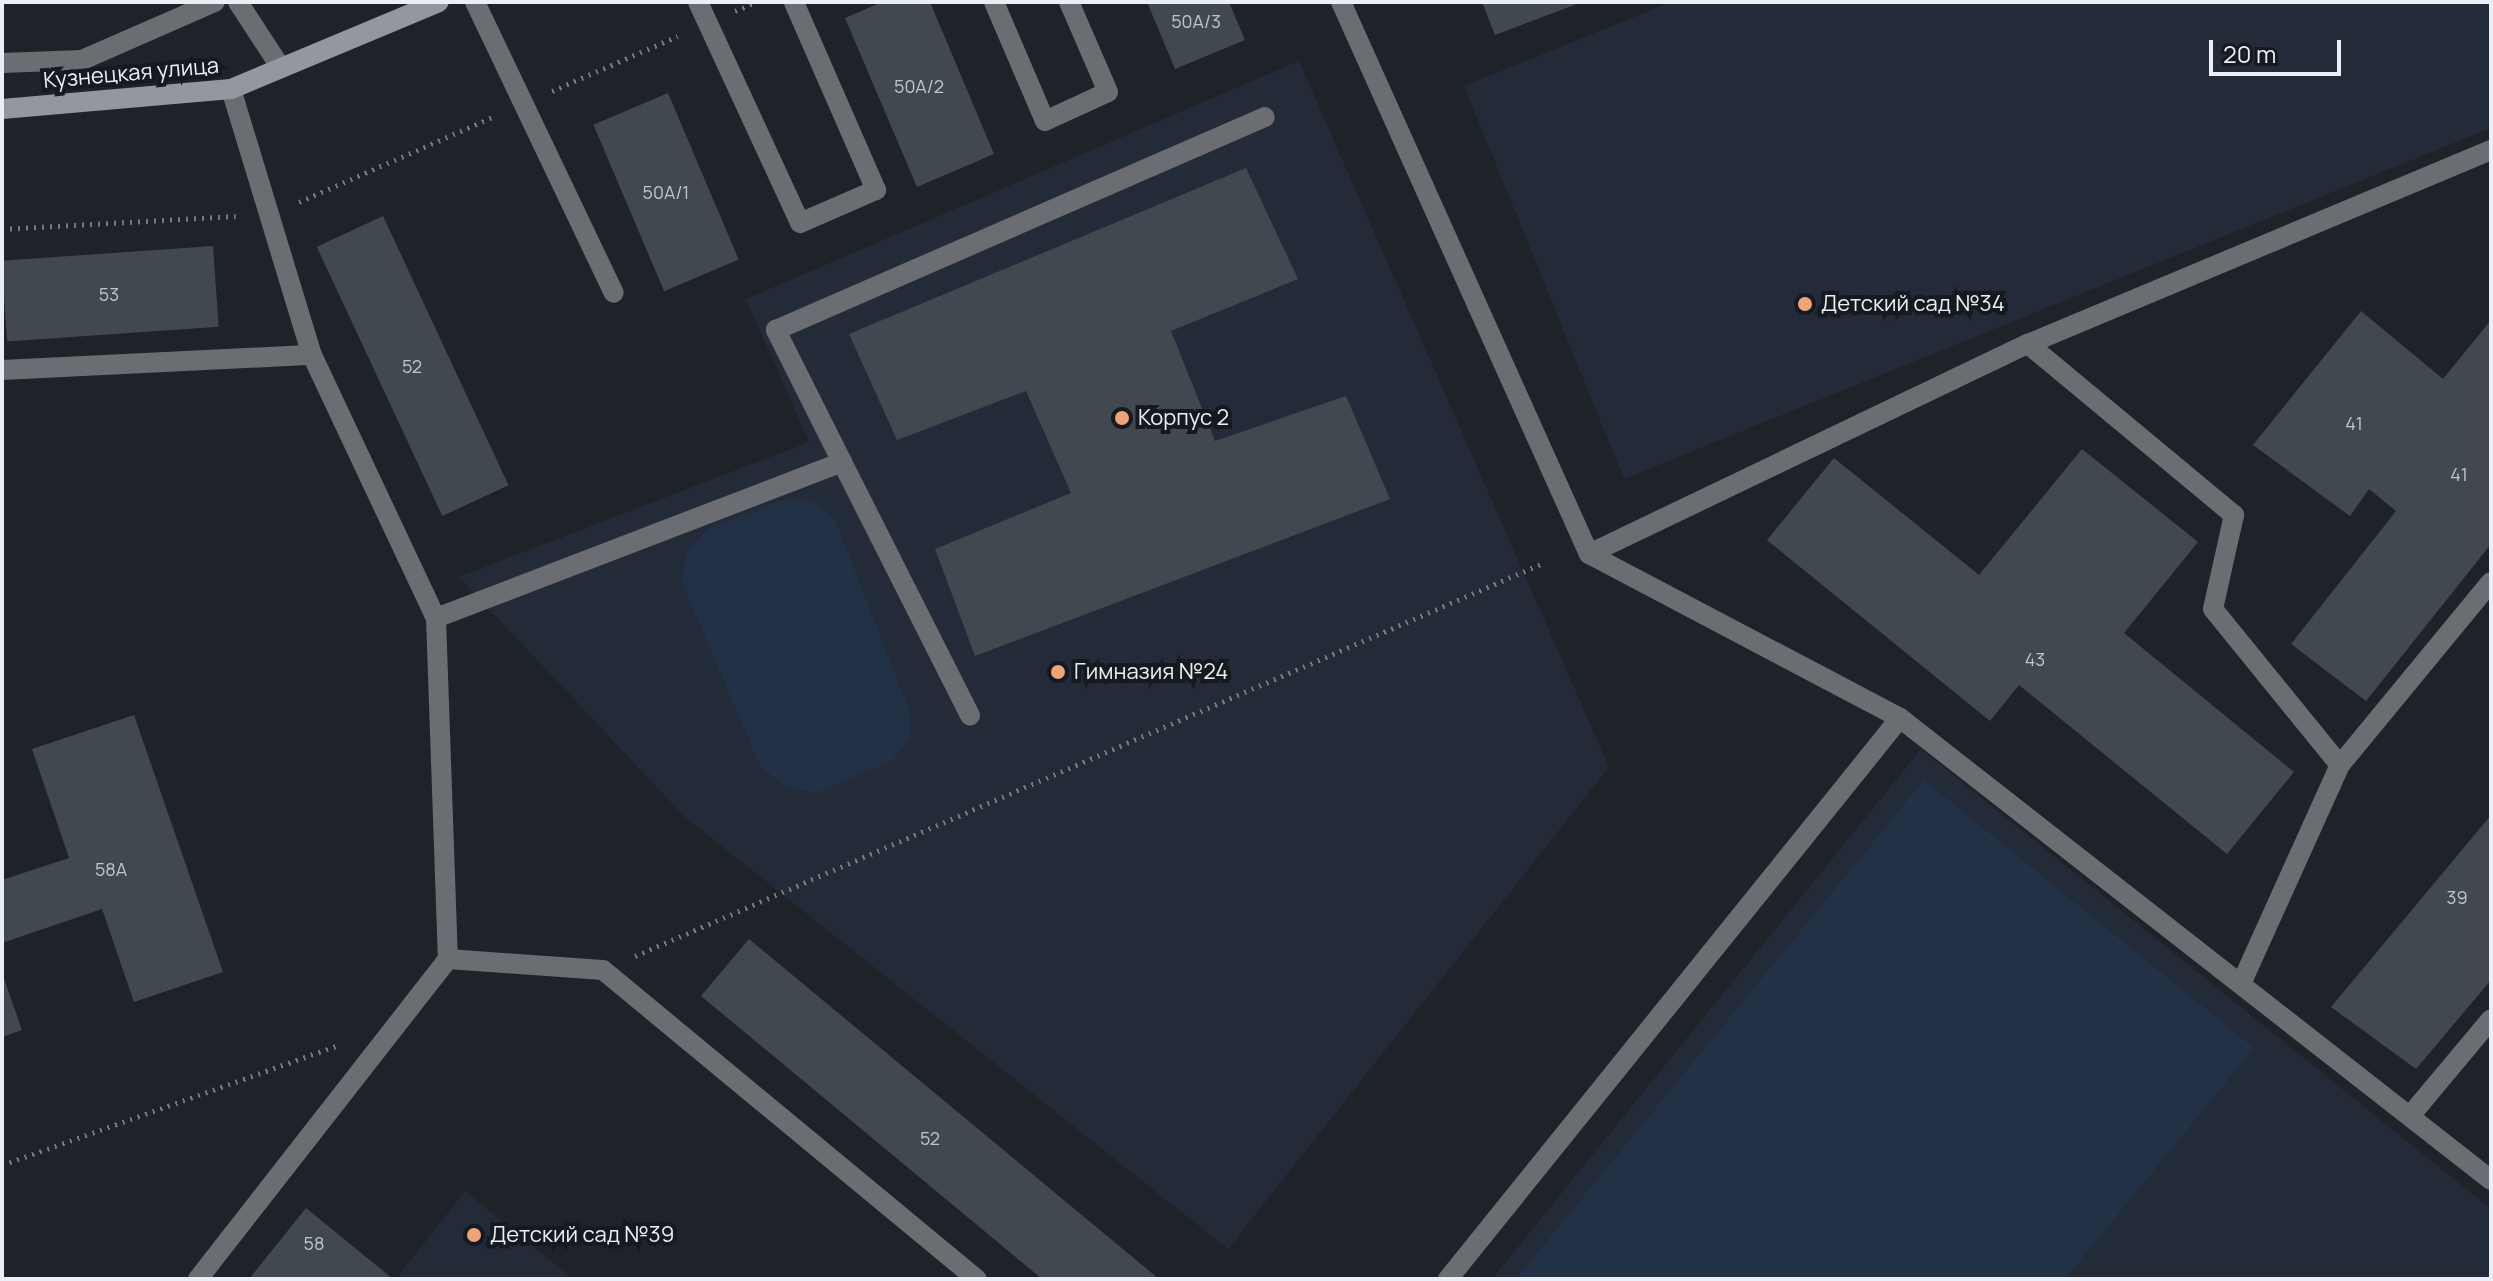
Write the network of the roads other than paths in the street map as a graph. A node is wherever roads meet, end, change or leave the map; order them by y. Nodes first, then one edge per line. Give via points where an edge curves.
1 (215, 2) edge
2 (238, 2) edge
3 (439, 2) edge
4 (475, 2) edge
5 (698, 2) edge
6 (794, 2) edge
7 (994, 2) edge
8 (1069, 2) edge
9 (1341, 2) edge
10 (2, 63) edge
11 (281, 68) junction
12 (231, 89) junction
13 (2, 109) edge
14 (1265, 117) dead end
15 (2491, 150) edge
16 (614, 293) dead end
17 (2028, 344) junction
18 (312, 355) junction
19 (2, 370) edge
20 (842, 462) junction
21 (1589, 554) junction
22 (2491, 582) edge
23 (436, 618) junction
24 (970, 715) dead end
25 (1900, 718) junction
26 (2340, 765) junction
27 (448, 959) junction
28 (2241, 984) junction
29 (2491, 1019) edge
30 (2410, 1116) junction
31 (2491, 1180) edge
32 (198, 1279) edge
33 (977, 1279) edge
34 (1448, 1279) edge

1 - 10 lane via 82,60
2 - 11 lane
3 - 11 main road, Кузнецкая улица
4 - 16 lane
5 - 6 lane via 800,223 876,190
7 - 8 lane via 1045,121 1108,92
9 - 21 lane
11 - 12 main road, Кузнецкая улица
12 - 13 main road, Кузнецкая улица
12 - 18 lane
14 - 20 lane via 776,330
15 - 17 lane
17 - 21 lane
17 - 26 lane via 2234,515 2213,609
18 - 19 lane
18 - 23 lane
20 - 23 lane
20 - 24 lane
21 - 25 lane
22 - 26 lane
23 - 27 lane
25 - 28 lane
25 - 34 lane
26 - 28 lane
27 - 32 lane
27 - 33 lane via 603,970
28 - 30 lane
29 - 30 lane
30 - 31 lane

